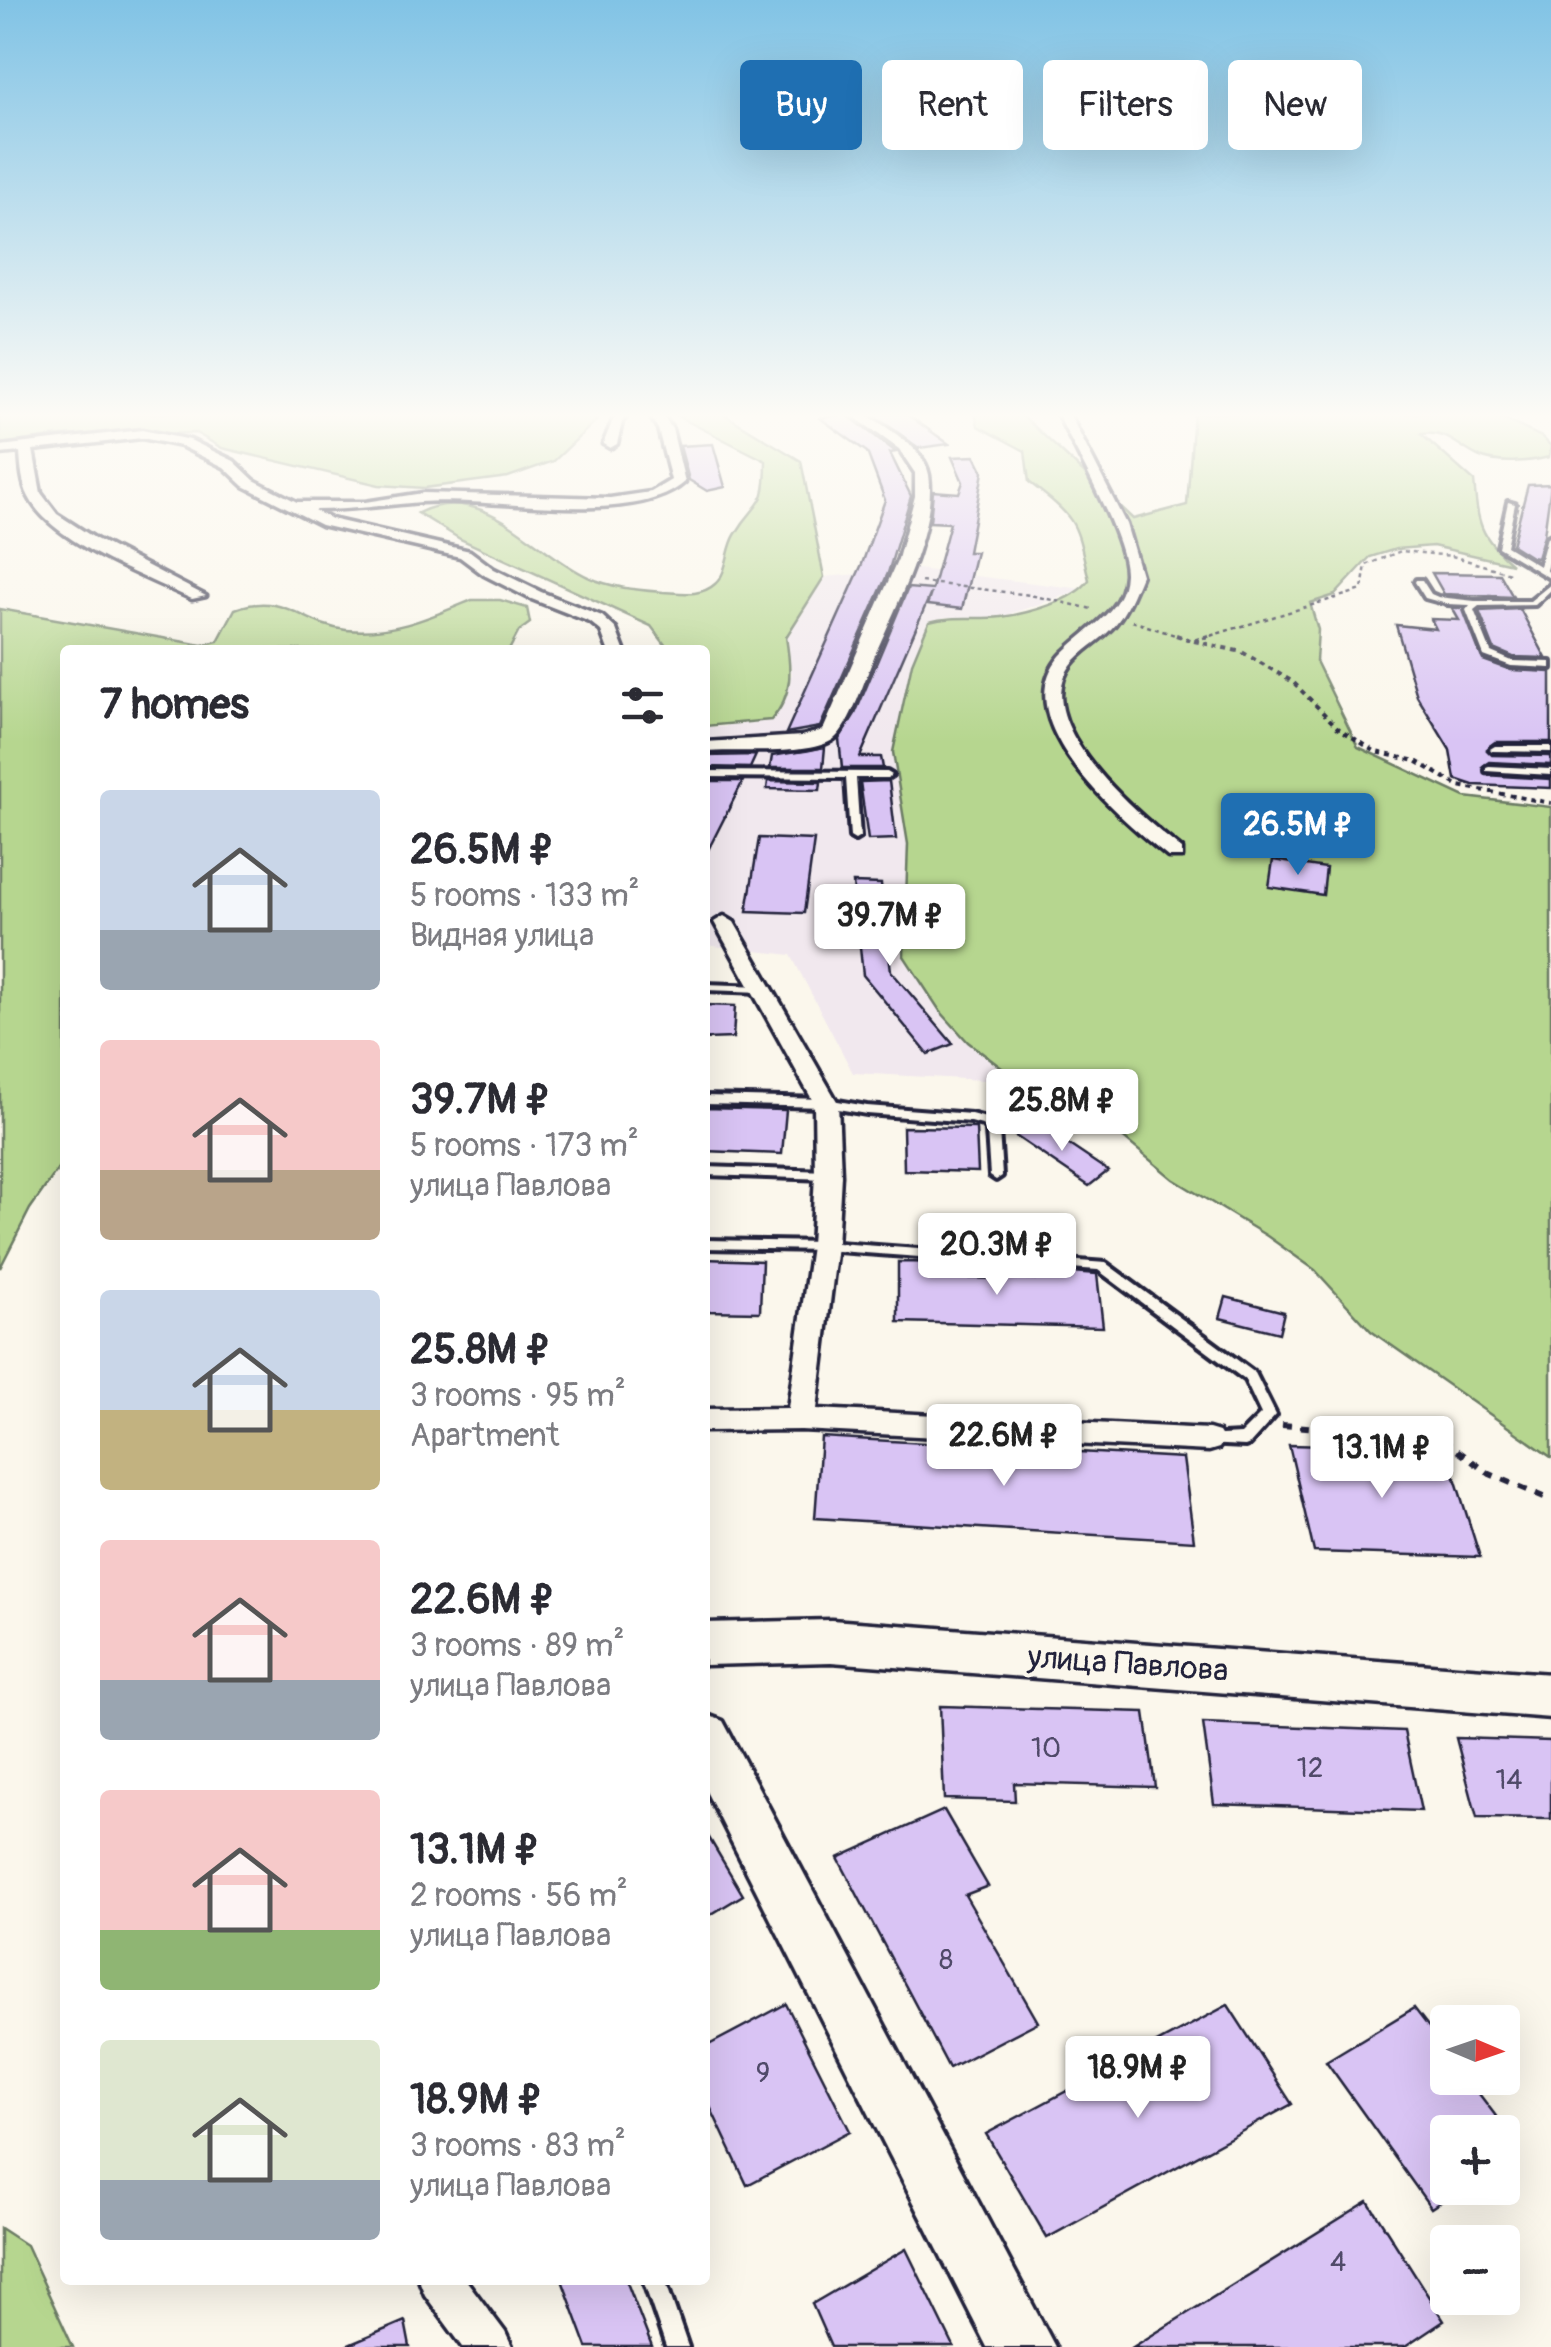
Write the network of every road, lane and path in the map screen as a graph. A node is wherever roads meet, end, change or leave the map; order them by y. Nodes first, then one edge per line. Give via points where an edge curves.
1 (64, 523) edge
2 (329, 523) edge
3 (915, 523) edge
4 (1118, 523) edge
5 (1507, 523) edge
6 (1551, 537) edge
7 (1514, 574) dead end
8 (1547, 574) edge
9 (900, 579) junction
10 (1419, 582) dead end
11 (1551, 586) edge
12 (198, 596) dead end
13 (1478, 602) junction
14 (1115, 615) junction
15 (1193, 641) junction
16 (614, 645) edge
17 (1551, 665) edge
18 (710, 746) edge
19 (1496, 748) dead end
20 (1551, 749) edge
21 (1489, 770) dead end
22 (1551, 772) edge
23 (710, 774) edge
24 (886, 774) dead end
25 (851, 775) junction
26 (1551, 803) edge
27 (855, 837) dead end
28 (1175, 854) dead end
29 (724, 922) dead end
30 (710, 987) edge
31 (762, 989) junction
32 (710, 1100) edge
33 (826, 1103) junction
34 (710, 1171) edge
35 (828, 1174) junction
36 (996, 1176) dead end
37 (710, 1244) edge
38 (824, 1246) junction
39 (1269, 1415) junction
40 (800, 1419) junction
41 (710, 1420) edge
42 (1209, 1440) joint
43 (1551, 1500) edge
44 (710, 1644) edge
45 (1551, 1696) edge
46 (710, 1747) edge
47 (444, 2285) edge
48 (656, 2285) edge
49 (490, 2347) edge
50 (678, 2347) edge
51 (1022, 2347) edge

1 - 12 street
2 - 16 street via 465,554 488,572 596,619
3 - 9 street
4 - 14 street via 1134,575
5 - 8 lane via 1502,547
6 - 8 lane
7 - 15 path via 1452,556 1401,551 1366,565 1362,590
9 - 14 path via 1030,595
9 - 18 street via 826,736
10 - 13 lane via 1437,600
11 - 13 lane via 1532,602
13 - 17 lane via 1470,610 1487,654
14 - 15 path
14 - 28 street via 1056,675 1053,699 1073,747 1103,791
15 - 26 path via 1242,652 1292,682 1338,728 1376,752 1416,761 1459,786
19 - 20 lane
21 - 22 lane
23 - 25 lane
24 - 25 lane
25 - 27 lane
29 - 31 street
30 - 31 lane
31 - 33 street
32 - 33 lane
33 - 35 street
33 - 36 lane via 986,1122 993,1130
34 - 35 lane
35 - 38 street
37 - 38 lane
38 - 39 lane via 1102,1266 1250,1377
38 - 40 street
39 - 42 lane via 1244,1440
39 - 43 path via 1283,1426 1440,1438 1490,1474
40 - 41 street
40 - 42 street
44 - 45 street, улица Павлова via 831,1642
46 - 51 street
47 - 49 street
48 - 50 lane

